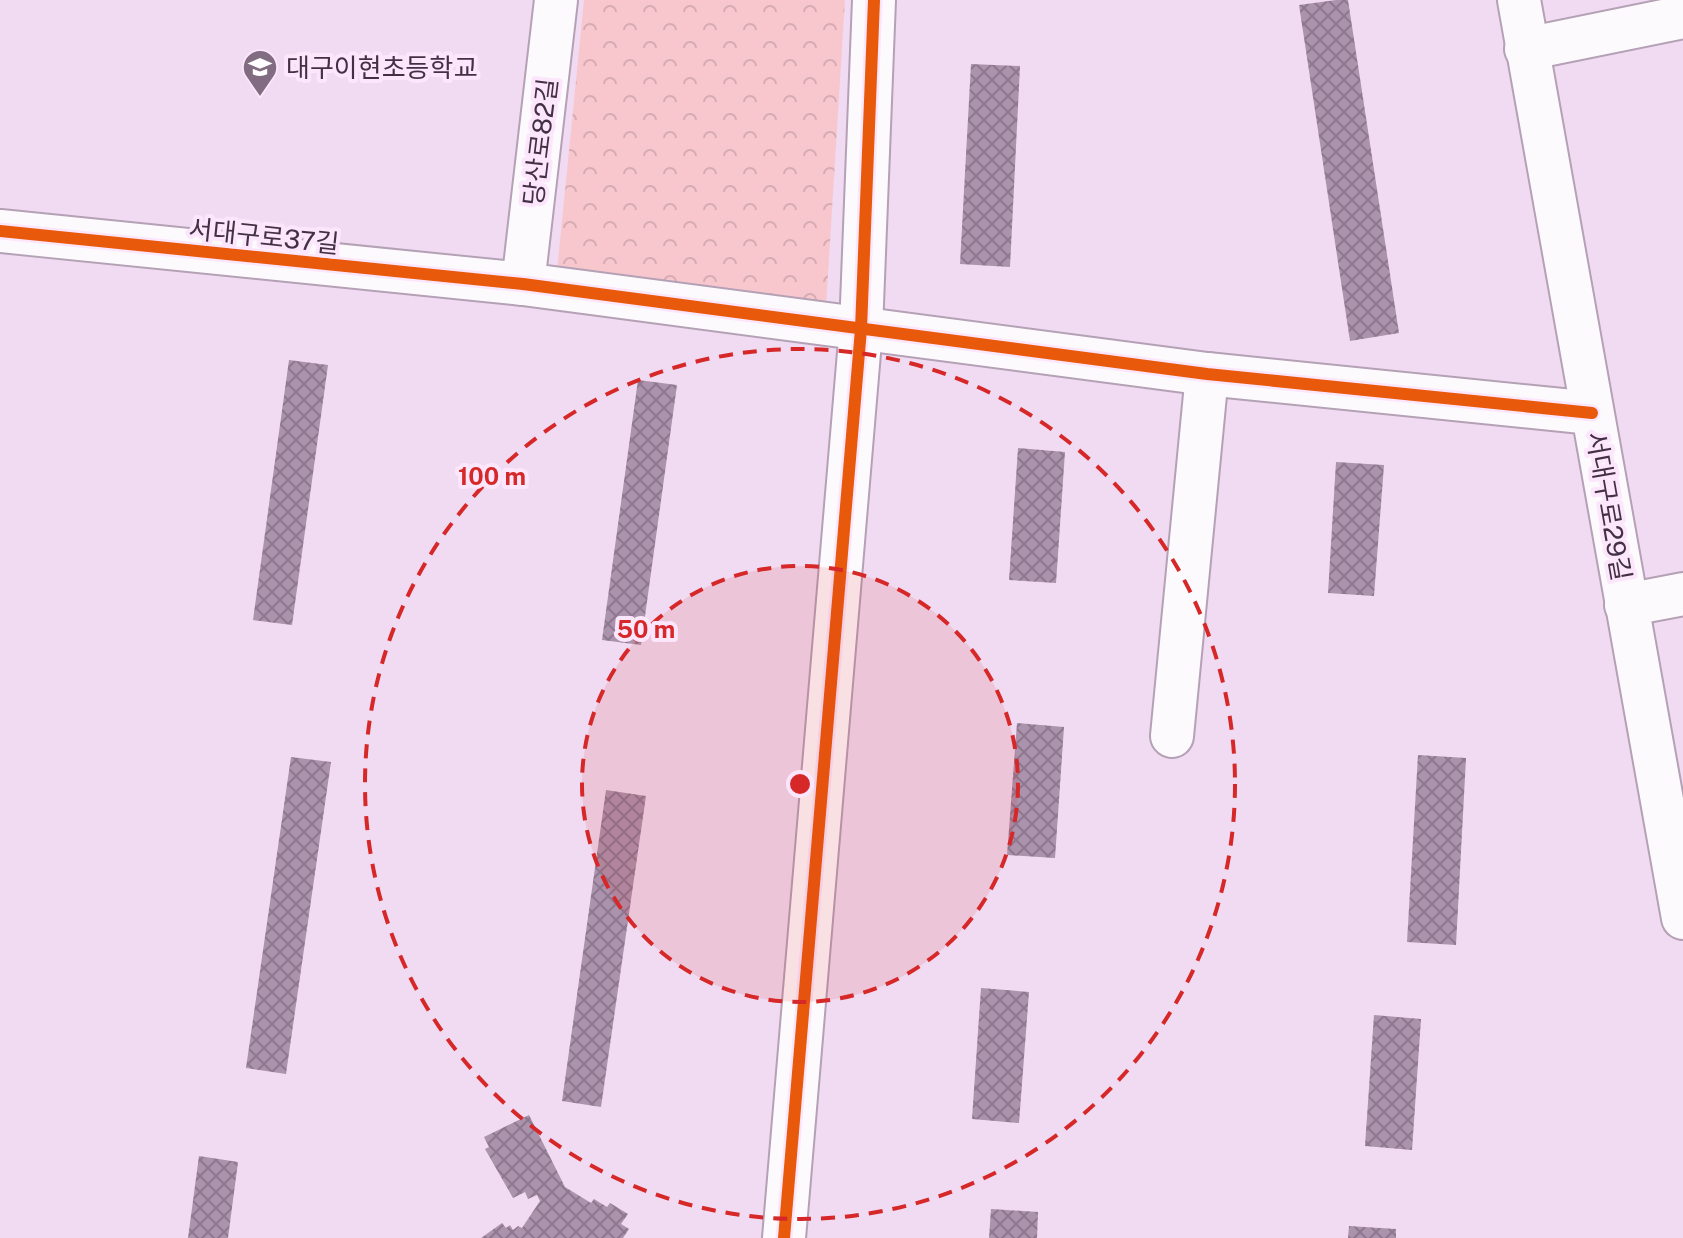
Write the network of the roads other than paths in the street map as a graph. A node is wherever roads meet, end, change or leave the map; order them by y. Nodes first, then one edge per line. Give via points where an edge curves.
1 (556, 0) edge
2 (874, 0) edge
3 (1519, 0) edge
4 (1679, 22) edge
5 (1526, 49) junction
6 (0, 231) edge
7 (523, 284) junction
8 (861, 329) junction
9 (1207, 374) junction
10 (1592, 413) junction
11 (1683, 594) edge
12 (1626, 605) junction
13 (1172, 736) dead end
14 (1683, 918) edge
15 (784, 1238) edge

1 - 7 street, 당산로82길
2 - 8 street
3 - 5 street, 서대구로29길
4 - 5 street
5 - 10 street, 서대구로29길
6 - 7 street, 서대구로37길
7 - 8 street, 서대구로37길
8 - 9 street, 서대구로37길
8 - 15 street
9 - 10 street, 서대구로37길
9 - 13 street
10 - 12 street, 서대구로29길
11 - 12 street
12 - 14 street, 서대구로29길

